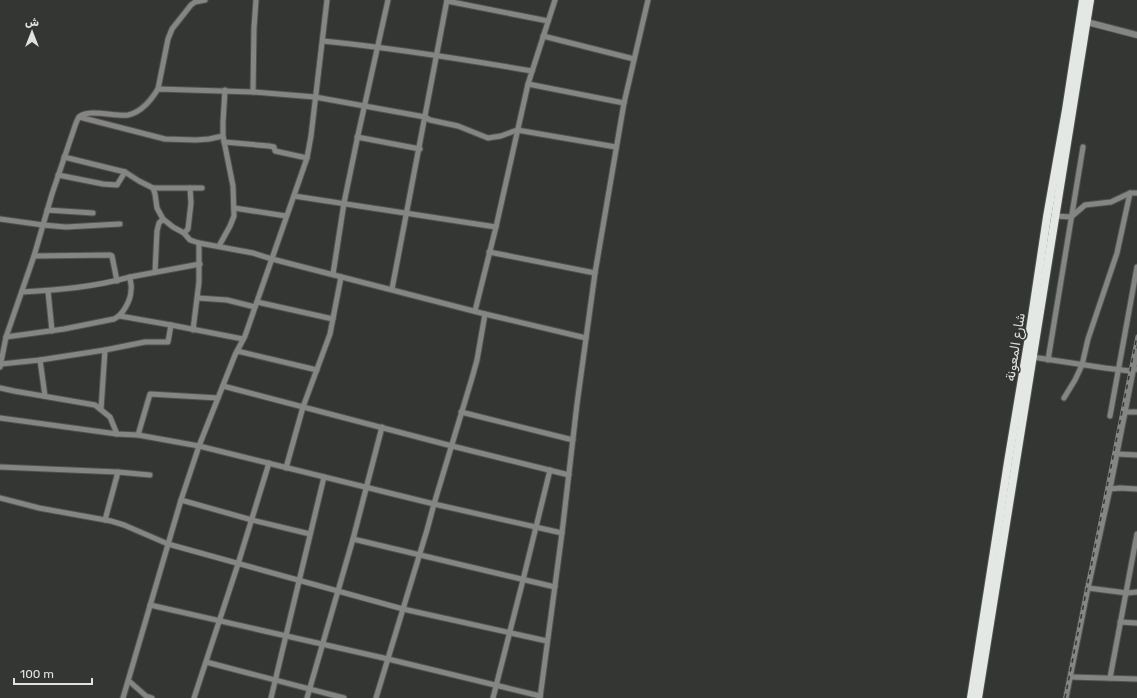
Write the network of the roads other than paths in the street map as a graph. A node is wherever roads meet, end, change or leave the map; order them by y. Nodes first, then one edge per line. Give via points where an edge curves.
1 (205, 0) edge
2 (256, 0) edge
3 (327, 0) edge
4 (388, 0) edge
5 (447, 0) edge
6 (555, 0) edge
7 (648, 0) edge
8 (1083, 0) edge
9 (1090, 0) edge
10 (548, 21) junction
11 (1083, 21) junction
12 (1137, 35) edge
13 (543, 36) junction
14 (323, 41) junction
15 (378, 46) junction
16 (437, 55) junction
17 (634, 59) junction
18 (532, 71) junction
19 (528, 84) junction
20 (158, 89) junction
21 (225, 90) junction
22 (253, 92) junction
23 (316, 97) junction
24 (624, 103) junction
25 (364, 106) junction
26 (79, 117) junction
27 (425, 118) junction
28 (517, 130) junction
29 (223, 136) junction
30 (357, 137) junction
31 (224, 142) junction
32 (616, 147) junction
33 (1083, 147) dead end
34 (420, 149) junction
35 (64, 157) junction
36 (307, 158) junction
37 (125, 172) junction
38 (58, 175) junction
39 (153, 188) junction
40 (190, 188) junction
41 (202, 188) dead end
42 (1130, 193) junction
43 (1137, 193) edge
44 (294, 196) junction
45 (344, 204) junction
46 (234, 208) junction
47 (47, 210) junction
48 (92, 213) dead end
49 (407, 213) junction
50 (286, 216) junction
51 (1055, 216) junction
52 (1071, 217) junction
53 (0, 219) edge
54 (163, 219) junction
55 (120, 224) dead end
56 (43, 225) junction
57 (496, 227) junction
58 (184, 233) junction
59 (199, 243) junction
60 (219, 246) junction
61 (489, 252) junction
62 (34, 256) junction
63 (272, 259) junction
64 (200, 264) junction
65 (1137, 268) edge
66 (155, 272) junction
67 (595, 273) junction
68 (333, 274) junction
69 (130, 277) junction
70 (341, 277) junction
71 (117, 281) junction
72 (392, 289) junction
73 (48, 290) junction
74 (22, 292) junction
75 (198, 298) junction
76 (256, 304) junction
77 (475, 311) junction
78 (485, 314) junction
79 (120, 316) junction
80 (333, 319) junction
81 (171, 325) junction
82 (193, 330) junction
83 (52, 331) junction
84 (6, 337) junction
85 (586, 338) junction
86 (243, 339) junction
87 (105, 350) junction
88 (237, 351) junction
89 (1137, 351) edge
90 (1032, 358) junction
91 (40, 360) junction
92 (1048, 360) junction
93 (1, 365) edge
94 (1082, 365) junction
95 (1119, 369) junction
96 (317, 370) junction
97 (1135, 370) edge
98 (223, 386) junction
99 (0, 388) edge
100 (45, 396) junction
101 (218, 398) junction
102 (1064, 398) dead end
103 (303, 407) junction
104 (101, 409) junction
105 (461, 412) junction
106 (1137, 412) edge
107 (1125, 413) junction
108 (1110, 416) dead end
109 (0, 418) edge
110 (382, 427) junction
111 (117, 434) junction
112 (138, 435) junction
113 (573, 440) junction
114 (199, 446) junction
115 (452, 446) junction
116 (1117, 454) junction
117 (1137, 455) edge
118 (269, 463) junction
119 (0, 467) edge
120 (286, 468) junction
121 (550, 470) junction
122 (118, 472) junction
123 (150, 474) dead end
124 (569, 475) junction
125 (324, 477) junction
126 (367, 488) junction
127 (1110, 488) junction
128 (1137, 489) edge
129 (0, 498) edge
130 (181, 500) junction
131 (434, 504) junction
132 (105, 520) junction
133 (252, 520) junction
134 (536, 527) junction
135 (562, 533) junction
136 (310, 534) junction
137 (1137, 534) edge
138 (353, 539) junction
139 (168, 544) junction
140 (420, 555) junction
141 (238, 564) junction
142 (299, 580) junction
143 (523, 580) junction
144 (555, 587) junction
145 (1088, 588) junction
146 (338, 591) junction
147 (1137, 592) edge
148 (1127, 593) junction
149 (150, 605) junction
150 (403, 609) junction
151 (219, 620) junction
152 (1120, 622) junction
153 (1137, 623) edge
154 (510, 633) junction
155 (285, 637) junction
156 (547, 641) junction
157 (322, 645) junction
158 (388, 659) junction
159 (206, 662) junction
160 (1071, 677) junction
161 (1110, 678) junction
162 (1137, 679) edge
163 (275, 680) junction
164 (129, 681) junction
165 (496, 686) junction
166 (310, 689) junction
167 (540, 697) edge
168 (123, 698) edge
169 (152, 698) edge
170 (194, 698) edge
171 (271, 698) edge
172 (307, 698) edge
173 (344, 698) edge
174 (376, 698) edge
175 (493, 698) edge
176 (971, 698) edge
177 (978, 698) edge
178 (1066, 698) edge

1 - 20 street via 191,5 172,29
2 - 22 street
3 - 14 street
4 - 15 street
5 - 10 street
5 - 16 street
6 - 10 street
7 - 17 street
8 - 11 highway, شارع المعونة
9 - 11 highway, شارع المعونة
10 - 13 street
11 - 12 street
11 - 51 highway, شارع المعونة
11 - 176 highway, شارع المعونة via 1047,217
13 - 17 street
13 - 18 street
14 - 15 street
14 - 23 street
15 - 16 street
15 - 25 street
16 - 18 street
16 - 27 street
17 - 24 street
18 - 19 street
19 - 24 street
19 - 28 street
20 - 21 street
20 - 26 street via 144,106 129,114 90,113
21 - 22 street
21 - 29 street
22 - 23 street
23 - 25 street
23 - 36 street
24 - 32 street
25 - 27 street
25 - 30 street
26 - 29 street via 165,139 196,140
26 - 35 street
27 - 28 street via 458,126 488,138
27 - 34 street
28 - 32 street
28 - 57 street
29 - 31 street
30 - 34 street
30 - 45 street
31 - 36 street via 269,146 274,147 275,151
31 - 46 street via 231,173
32 - 67 street
33 - 52 street
34 - 49 street
35 - 37 street
35 - 38 street
36 - 44 street
37 - 38 street via 117,184 103,184
37 - 39 street
38 - 47 street
39 - 40 street
39 - 54 street via 156,208
40 - 41 street
40 - 58 street via 188,229
42 - 43 street
42 - 52 street via 1111,202 1084,205
42 - 94 street via 1117,253 1088,339
44 - 45 street
44 - 50 street
45 - 49 street
45 - 68 street
46 - 50 street
46 - 60 street via 232,222
47 - 48 street
47 - 56 street
49 - 57 street
49 - 72 street
50 - 63 street
51 - 52 street
51 - 90 highway, شارع المعونة
52 - 92 street
53 - 56 street
54 - 58 street
54 - 66 street via 157,231
55 - 56 street via 70,227
56 - 62 street
57 - 61 street
58 - 59 street via 190,240
59 - 60 street
59 - 64 street
60 - 63 street via 253,252
61 - 67 street
61 - 77 street
62 - 71 street via 110,255
62 - 74 street
63 - 68 street
63 - 76 street
64 - 66 street
64 - 75 street
65 - 95 street
66 - 69 street
67 - 85 street
68 - 70 street
69 - 71 street
69 - 79 street via 131,294
70 - 72 street
70 - 80 street
71 - 73 street via 88,287
72 - 77 street
73 - 74 street
73 - 83 street
74 - 84 street
75 - 76 street
75 - 82 street
76 - 80 street
76 - 86 street
77 - 78 street
78 - 85 street
78 - 105 street via 476,360
79 - 81 street
79 - 83 street via 110,321
80 - 96 street
81 - 82 street
81 - 87 street via 168,342 145,342
82 - 86 street
83 - 84 street
84 - 93 street
85 - 113 street
86 - 88 street
87 - 91 street
87 - 104 street
88 - 96 street
88 - 98 street
89 - 97 street
90 - 92 street
90 - 177 highway, شارع المعونة
91 - 93 street
91 - 100 street
92 - 94 street
94 - 95 street
94 - 102 street
95 - 97 street
95 - 108 street
96 - 103 street
97 - 107 street
98 - 101 street
98 - 103 street
99 - 100 street
100 - 104 street via 92,404
101 - 112 street via 150,394
101 - 114 street
103 - 110 street
103 - 120 street
104 - 111 street via 110,417
105 - 113 street
105 - 115 street
106 - 107 street
107 - 116 street
109 - 111 street
110 - 115 street
110 - 126 street
111 - 112 street
112 - 114 street
113 - 124 street
114 - 118 street
114 - 130 street
115 - 121 street
115 - 131 street
116 - 117 street
116 - 127 street
118 - 120 street
118 - 133 street
119 - 122 street
120 - 125 street
121 - 124 street
121 - 134 street
122 - 123 street
122 - 132 street
124 - 135 street
125 - 126 street
125 - 136 street
126 - 131 street
126 - 138 street
127 - 128 street
127 - 145 street
129 - 132 street
130 - 133 street
130 - 139 street
131 - 134 street
131 - 140 street
132 - 139 street via 124,525
133 - 136 street
133 - 141 street
134 - 135 street
134 - 143 street
135 - 144 street
136 - 142 street
137 - 148 street
138 - 140 street
138 - 146 street
139 - 141 street
139 - 149 street
140 - 143 street
140 - 150 street
141 - 142 street
141 - 151 street
142 - 146 street
142 - 155 street
143 - 144 street
143 - 154 street
144 - 156 street
145 - 148 street
145 - 160 street
146 - 150 street
146 - 157 street
147 - 148 street
148 - 152 street
149 - 151 street
149 - 164 street
150 - 154 street
150 - 158 street
151 - 155 street
151 - 159 street
152 - 153 street
152 - 161 street
154 - 156 street
154 - 165 street
155 - 157 street
155 - 163 street
156 - 167 street
157 - 158 street
157 - 166 street
158 - 165 street
158 - 174 street
159 - 163 street
159 - 170 street
160 - 161 street
160 - 178 street
161 - 162 street
163 - 166 street
163 - 171 street
164 - 168 street
164 - 169 street
165 - 167 street
165 - 175 street
166 - 172 street
166 - 173 street

